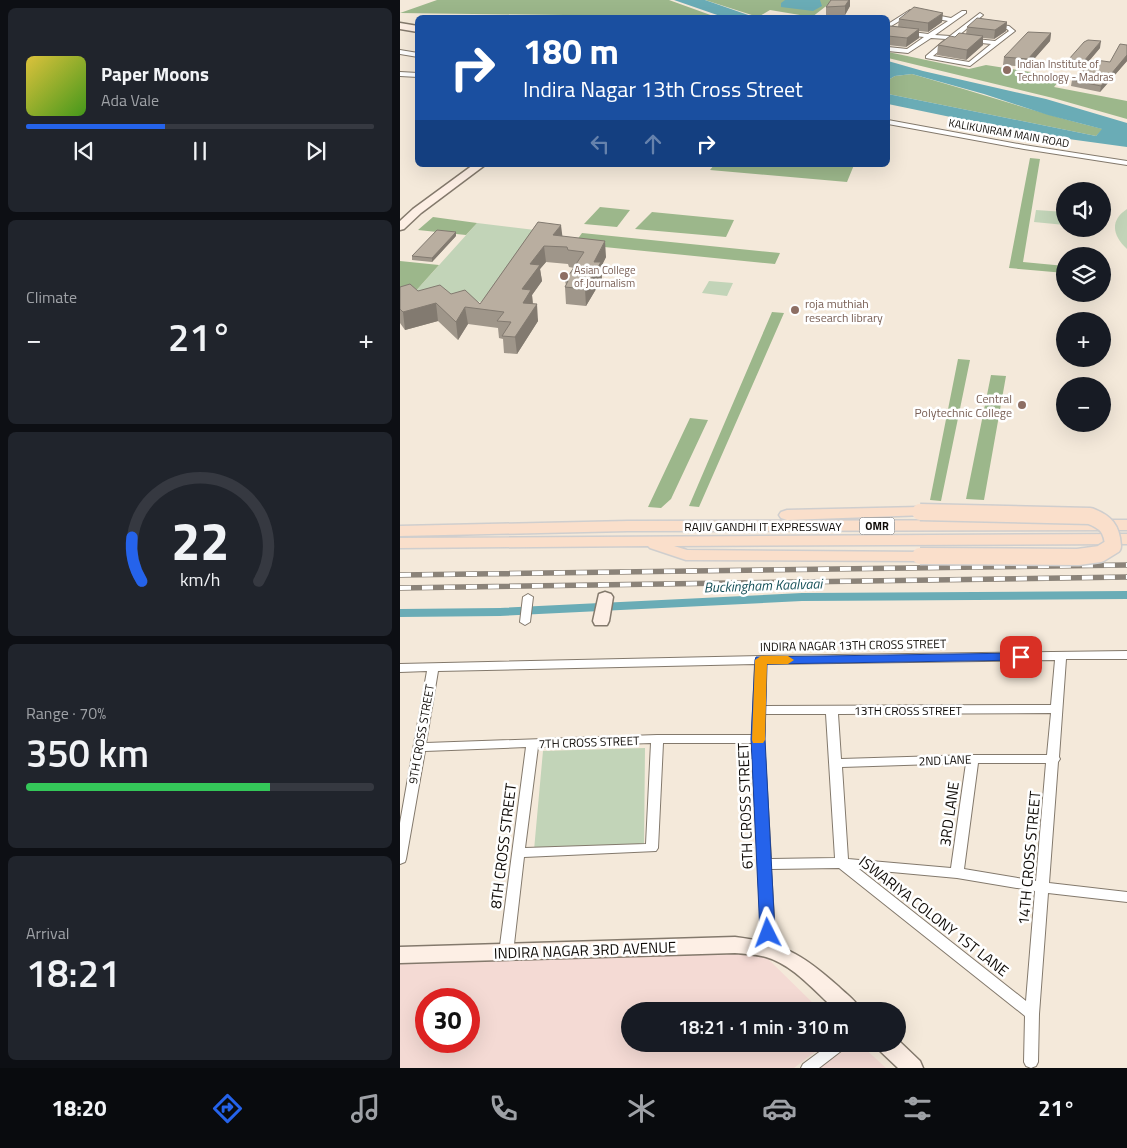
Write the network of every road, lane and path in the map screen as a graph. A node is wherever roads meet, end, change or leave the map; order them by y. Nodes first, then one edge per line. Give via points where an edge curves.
1 (964, 12) dead end
2 (980, 16) edge
3 (952, 20) junction
4 (970, 23) junction
5 (400, 26) edge
6 (890, 27) edge
7 (415, 28) edge
8 (890, 29) edge
9 (931, 35) junction
10 (949, 38) junction
11 (995, 43) junction
12 (989, 48) junction
13 (890, 49) edge
14 (401, 53) edge
15 (415, 55) edge
16 (400, 74) edge
17 (415, 76) edge
18 (890, 122) edge
19 (1127, 163) edge
20 (477, 167) edge
21 (400, 227) edge
22 (1127, 525) edge
23 (628, 526) junction
24 (400, 531) edge
25 (1127, 539) edge
26 (642, 540) junction
27 (400, 543) edge
28 (528, 597) dead end
29 (605, 597) dead end
30 (602, 621) dead end
31 (525, 622) dead end
32 (1127, 655) edge
33 (1061, 656) junction
34 (761, 660) junction
35 (400, 668) edge
36 (433, 668) junction
37 (758, 710) junction
38 (1057, 710) junction
39 (832, 711) junction
40 (657, 739) junction
41 (758, 739) junction
42 (532, 744) junction
43 (419, 747) junction
44 (973, 759) junction
45 (1054, 759) junction
46 (836, 764) junction
47 (518, 853) junction
48 (400, 859) edge
49 (842, 863) junction
50 (764, 864) junction
51 (957, 873) junction
52 (1042, 887) junction
53 (1127, 897) edge
54 (769, 950) junction
55 (506, 953) junction
56 (400, 955) edge
57 (841, 1002) edge
58 (1032, 1014) junction
59 (829, 1052) edge
60 (895, 1052) edge
61 (1031, 1062) dead end
62 (808, 1068) edge
63 (912, 1068) edge

1 - 3 street
2 - 4 street
3 - 6 street via 910,12
3 - 9 street
4 - 10 street
4 - 11 street via 1012,29
5 - 7 street
8 - 9 street via 919,36
9 - 10 street
9 - 13 street via 908,51
10 - 11 street
10 - 12 street via 954,42
10 - 12 street via 928,57 970,64
11 - 12 street
14 - 15 street
16 - 17 street
18 - 19 street, KALIKUNRAM MAIN ROAD
20 - 21 street
22 - 23 main road, RAJIV GANDHI IT EXPRESSWAY / OMR
23 - 24 main road, RAJIV GANDHI IT EXPRESSWAY / OMR
23 - 26 main road, bridge via 680,518 920,512 1090,516 1105,522 1113,534 1113,546 1100,554 1078,557 686,555
25 - 26 main road, RAJIV GANDHI IT EXPRESSWAY / OMR
26 - 27 main road, RAJIV GANDHI IT EXPRESSWAY / OMR
28 - 31 street
29 - 30 street
32 - 33 street, INDIRA NAGAR 13TH CROSS STREET
33 - 34 street, INDIRA NAGAR 13TH CROSS STREET
33 - 38 street, 14TH CROSS STREET
34 - 36 street, INDIRA NAGAR 13TH CROSS STREET
34 - 37 street, 6TH CROSS STREET
35 - 36 street, INDIRA NAGAR 13TH CROSS STREET
36 - 43 street, 9TH CROSS STREET
37 - 39 street, 13TH CROSS STREET
37 - 41 street, 6TH CROSS STREET
38 - 39 street, 13TH CROSS STREET
38 - 45 street, 14TH CROSS STREET
39 - 46 street, ISWARIYA COLONY 1ST LANE
40 - 41 street, 7TH CROSS STREET
40 - 42 street, 7TH CROSS STREET
40 - 47 street via 652,848
41 - 50 street, 6TH CROSS STREET
42 - 43 street, 7TH CROSS STREET
42 - 47 street, 8TH CROSS STREET
43 - 48 street, 9TH CROSS STREET
44 - 45 street, 2ND LANE
44 - 46 street, 2ND LANE
44 - 51 street, 3RD LANE
45 - 52 street, 14TH CROSS STREET
46 - 49 street, ISWARIYA COLONY 1ST LANE
47 - 55 street, 8TH CROSS STREET
49 - 50 street
49 - 51 street
49 - 58 street, ISWARIYA COLONY 1ST LANE
50 - 54 street, 6TH CROSS STREET
51 - 52 street
52 - 53 street
52 - 58 street, 14TH CROSS STREET
54 - 55 street, INDIRA NAGAR 3RD AVENUE via 735,945
54 - 57 street, INDIRA NAGAR 3RD AVENUE via 792,962
55 - 56 street, INDIRA NAGAR 3RD AVENUE
58 - 61 street, 14TH CROSS STREET
59 - 62 street
60 - 63 street

